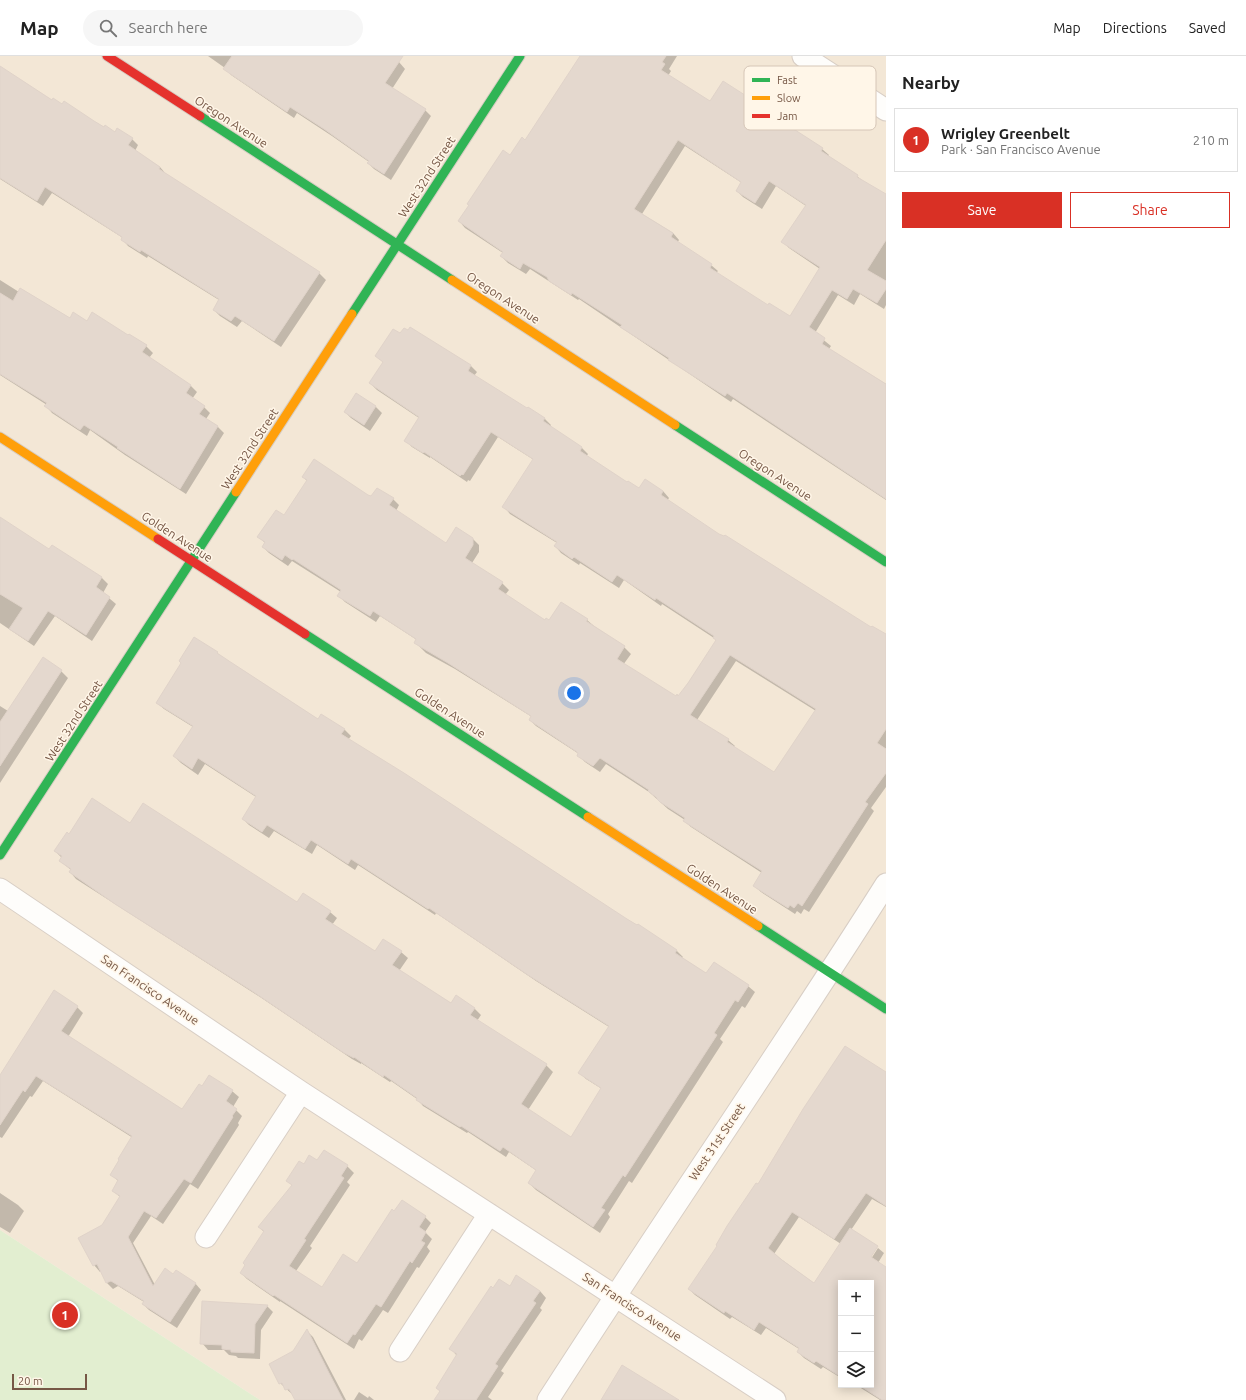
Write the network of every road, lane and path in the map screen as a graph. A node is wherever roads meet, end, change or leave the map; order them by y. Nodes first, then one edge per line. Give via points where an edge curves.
1 (106, 56) edge
2 (520, 56) edge
3 (803, 56) edge
4 (818, 66) edge
5 (876, 103) edge
6 (886, 110) edge
7 (398, 244) junction
8 (0, 437) edge
9 (192, 561) junction
10 (886, 562) edge
11 (0, 855) edge
12 (886, 884) edge
13 (0, 889) edge
14 (830, 973) junction
15 (886, 1009) edge
16 (301, 1092) junction
17 (489, 1214) junction
18 (206, 1237) dead end
19 (615, 1296) junction
20 (400, 1351) dead end
21 (548, 1400) edge
22 (775, 1400) edge

1 - 7 street, Oregon Avenue
2 - 7 street, West 32nd Street
3 - 4 street
5 - 6 street
7 - 9 street, West 32nd Street
7 - 10 street, Oregon Avenue
8 - 9 street, Golden Avenue
9 - 11 street, West 32nd Street
9 - 14 street, Golden Avenue
12 - 14 street, West 31st Street
13 - 16 street, San Francisco Avenue
14 - 15 street, Golden Avenue
14 - 19 street, West 31st Street
16 - 17 street, San Francisco Avenue
16 - 18 street
17 - 19 street, San Francisco Avenue
17 - 20 street
19 - 21 street, West 31st Street
19 - 22 street, San Francisco Avenue

